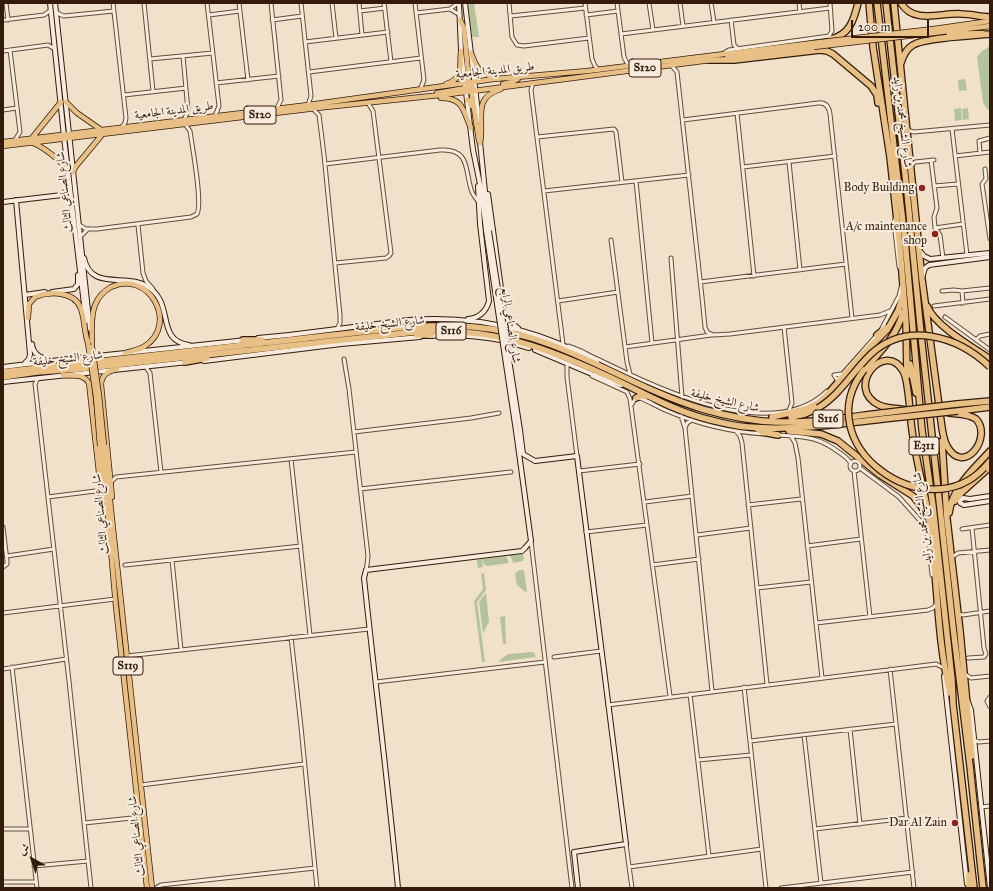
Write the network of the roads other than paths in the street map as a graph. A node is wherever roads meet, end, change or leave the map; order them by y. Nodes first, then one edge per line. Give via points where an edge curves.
1 (6, 3) edge
2 (50, 3) edge
3 (54, 3) edge
4 (113, 3) edge
5 (144, 3) edge
6 (207, 3) edge
7 (239, 3) edge
8 (271, 3) edge
9 (301, 3) edge
10 (332, 3) edge
11 (359, 3) edge
12 (384, 3) edge
13 (415, 3) edge
14 (458, 3) edge
15 (466, 3) edge
16 (509, 3) edge
17 (585, 3) edge
18 (617, 3) edge
19 (649, 3) edge
20 (680, 3) edge
21 (711, 3) edge
22 (799, 3) edge
23 (830, 3) edge
24 (858, 3) edge
25 (869, 3) edge
26 (877, 3) edge
27 (886, 3) edge
28 (901, 3) edge
29 (894, 4) edge
30 (385, 8) junction
31 (585, 8) junction
32 (830, 8) junction
33 (450, 9) junction
34 (53, 10) junction
35 (114, 11) junction
36 (360, 11) junction
37 (618, 11) junction
38 (240, 12) junction
39 (800, 12) junction
40 (416, 13) junction
41 (44, 15) junction
42 (209, 15) junction
43 (586, 15) junction
44 (64, 16) junction
45 (302, 16) junction
46 (511, 16) junction
47 (460, 18) junction
48 (990, 18) edge
49 (52, 19) junction
50 (3, 20) edge
51 (8, 20) junction
52 (272, 20) junction
53 (731, 20) junction
54 (990, 21) edge
55 (714, 22) junction
56 (683, 26) junction
57 (990, 26) edge
58 (57, 27) junction
59 (652, 30) junction
60 (933, 31) junction
61 (388, 32) junction
62 (621, 34) junction
63 (990, 34) edge
64 (362, 35) junction
65 (336, 38) junction
66 (589, 38) junction
67 (54, 39) junction
68 (305, 42) junction
69 (48, 45) junction
70 (734, 45) junction
71 (814, 45) junction
72 (738, 49) junction
73 (10, 50) junction
74 (55, 50) junction
75 (732, 50) junction
76 (3, 51) edge
77 (461, 51) junction
78 (213, 53) junction
79 (471, 53) junction
80 (722, 54) junction
81 (182, 56) junction
82 (624, 57) junction
83 (421, 58) junction
84 (150, 59) junction
85 (592, 59) junction
86 (709, 60) junction
87 (391, 62) junction
88 (683, 63) junction
89 (630, 65) junction
90 (670, 65) junction
91 (619, 67) junction
92 (900, 67) junction
93 (599, 70) junction
94 (587, 71) junction
95 (309, 72) junction
96 (677, 72) junction
97 (279, 76) junction
98 (516, 78) junction
99 (248, 80) junction
100 (424, 80) junction
101 (216, 83) junction
102 (533, 83) junction
103 (527, 84) junction
104 (509, 86) junction
105 (470, 87) junction
106 (186, 88) junction
107 (438, 88) junction
108 (430, 89) junction
109 (485, 89) junction
110 (420, 90) junction
111 (531, 90) junction
112 (153, 92) junction
113 (124, 95) junction
114 (311, 96) junction
115 (422, 97) junction
116 (281, 100) junction
117 (467, 100) junction
118 (63, 102) junction
119 (368, 103) junction
120 (317, 104) junction
121 (308, 105) junction
122 (219, 106) junction
123 (287, 107) junction
124 (17, 108) junction
125 (277, 108) junction
126 (322, 108) junction
127 (313, 109) junction
128 (3, 110) edge
129 (188, 111) junction
130 (737, 113) junction
131 (225, 115) junction
132 (318, 115) junction
133 (215, 116) junction
134 (126, 118) junction
135 (683, 120) junction
136 (194, 121) junction
137 (183, 122) junction
138 (990, 125) edge
139 (906, 126) junction
140 (133, 127) junction
141 (121, 128) junction
142 (471, 128) junction
143 (952, 129) junction
144 (190, 131) junction
145 (20, 132) junction
146 (102, 132) junction
147 (67, 137) junction
148 (478, 137) junction
149 (537, 137) junction
150 (990, 138) edge
151 (26, 139) junction
152 (15, 140) junction
153 (32, 140) junction
154 (3, 142) edge
155 (480, 143) junction
156 (908, 145) junction
157 (3, 146) edge
158 (990, 152) edge
159 (980, 153) junction
160 (835, 156) junction
161 (955, 156) junction
162 (379, 158) junction
163 (789, 162) junction
164 (325, 164) junction
165 (911, 166) junction
166 (743, 167) junction
167 (985, 169) dead end
168 (67, 170) junction
169 (73, 172) junction
170 (891, 174) junction
171 (689, 175) junction
172 (478, 176) junction
173 (484, 178) junction
174 (636, 181) junction
175 (622, 182) junction
176 (958, 184) junction
177 (934, 186) junction
178 (70, 188) junction
179 (544, 191) junction
180 (907, 192) junction
181 (62, 195) junction
182 (16, 200) junction
183 (71, 200) junction
184 (3, 202) edge
185 (479, 203) junction
186 (989, 222) edge
187 (78, 224) junction
188 (138, 224) junction
189 (963, 224) junction
190 (936, 228) junction
191 (88, 229) junction
192 (488, 231) junction
193 (80, 237) junction
194 (990, 239) edge
195 (611, 240) dead end
196 (919, 247) junction
197 (898, 248) junction
198 (81, 252) junction
199 (990, 253) edge
200 (967, 255) junction
201 (960, 256) junction
202 (990, 257) edge
203 (671, 258) dead end
204 (942, 258) junction
205 (947, 262) junction
206 (335, 263) junction
207 (846, 264) junction
208 (79, 265) junction
209 (800, 270) junction
210 (754, 276) junction
211 (922, 279) junction
212 (700, 282) junction
213 (990, 288) edge
214 (24, 289) junction
215 (904, 291) junction
216 (942, 291) dead end
217 (962, 291) junction
218 (154, 292) junction
219 (618, 292) junction
220 (33, 294) junction
221 (25, 296) junction
222 (924, 298) junction
223 (990, 299) edge
224 (558, 301) junction
225 (963, 302) junction
226 (905, 303) junction
227 (934, 306) dead end
228 (890, 311) junction
229 (340, 315) junction
230 (880, 315) junction
231 (945, 317) dead end
232 (28, 318) junction
233 (852, 318) junction
234 (88, 319) junction
235 (886, 319) junction
236 (458, 320) junction
237 (893, 321) junction
238 (431, 325) junction
239 (363, 327) junction
240 (784, 327) junction
241 (336, 329) junction
242 (522, 331) junction
243 (990, 334) edge
244 (431, 335) junction
245 (711, 335) junction
246 (877, 335) junction
247 (383, 336) junction
248 (243, 340) junction
249 (288, 340) junction
250 (679, 340) junction
251 (976, 340) junction
252 (652, 343) junction
253 (907, 344) junction
254 (205, 345) junction
255 (565, 345) junction
256 (625, 347) junction
257 (990, 350) edge
258 (232, 352) junction
259 (124, 353) junction
260 (344, 359) dead end
261 (60, 360) junction
262 (990, 360) edge
263 (185, 362) junction
264 (627, 362) junction
265 (567, 363) junction
266 (20, 364) junction
267 (154, 365) junction
268 (145, 366) junction
269 (3, 367) edge
270 (990, 367) edge
271 (117, 369) junction
272 (620, 369) junction
273 (3, 372) edge
274 (586, 372) junction
275 (150, 373) junction
276 (63, 375) junction
277 (3, 377) edge
278 (39, 377) junction
279 (630, 377) junction
280 (27, 379) junction
281 (3, 382) edge
282 (35, 384) junction
283 (626, 385) junction
284 (681, 387) junction
285 (674, 394) junction
286 (649, 396) junction
287 (682, 397) junction
288 (636, 398) junction
289 (908, 398) junction
290 (990, 401) edge
291 (792, 403) junction
292 (632, 404) junction
293 (920, 405) junction
294 (990, 407) edge
295 (797, 408) junction
296 (789, 410) junction
297 (908, 410) junction
298 (958, 410) junction
299 (499, 413) dead end
300 (681, 416) junction
301 (883, 416) junction
302 (772, 417) junction
303 (743, 418) junction
304 (692, 420) junction
305 (685, 428) junction
306 (756, 428) junction
307 (775, 428) junction
308 (942, 428) junction
309 (518, 430) junction
310 (736, 431) junction
311 (354, 432) junction
312 (748, 433) junction
313 (778, 435) junction
314 (791, 436) junction
315 (800, 437) junction
316 (742, 443) junction
317 (795, 443) junction
318 (102, 445) junction
319 (990, 451) edge
320 (356, 452) junction
321 (577, 456) junction
322 (291, 459) junction
323 (990, 461) edge
324 (640, 464) junction
325 (851, 464) junction
326 (860, 468) junction
327 (987, 468) edge
328 (579, 471) junction
329 (854, 471) junction
330 (161, 472) junction
331 (511, 472) dead end
332 (110, 473) junction
333 (116, 477) junction
334 (111, 482) junction
335 (101, 484) junction
336 (360, 489) junction
337 (95, 491) junction
338 (103, 495) junction
339 (692, 496) junction
340 (990, 496) edge
341 (48, 497) junction
342 (801, 499) junction
343 (644, 502) junction
344 (989, 502) edge
345 (748, 506) junction
346 (110, 516) junction
347 (929, 522) junction
348 (647, 525) junction
349 (990, 525) edge
350 (3, 527) edge
351 (751, 528) junction
352 (972, 528) junction
353 (962, 529) dead end
354 (949, 530) junction
355 (586, 532) junction
356 (697, 535) junction
357 (861, 539) junction
358 (531, 541) junction
359 (301, 546) junction
360 (807, 546) junction
361 (54, 549) junction
362 (990, 550) edge
363 (975, 551) junction
364 (7, 556) junction
365 (952, 557) junction
366 (172, 560) junction
367 (699, 560) junction
368 (125, 565) dead end
369 (652, 565) junction
370 (3, 567) edge
371 (366, 570) junction
372 (812, 582) junction
373 (757, 588) junction
374 (936, 596) junction
375 (115, 599) junction
376 (937, 603) junction
377 (59, 606) junction
378 (928, 610) junction
379 (990, 611) edge
380 (980, 612) junction
381 (3, 613) edge
382 (938, 613) junction
383 (958, 614) junction
384 (870, 617) junction
385 (816, 623) junction
386 (369, 629) junction
387 (310, 635) junction
388 (290, 637) junction
389 (181, 650) junction
390 (601, 651) junction
391 (127, 656) junction
392 (554, 657) dead end
393 (943, 658) junction
394 (968, 658) dead end
395 (66, 659) junction
396 (545, 662) junction
397 (936, 664) junction
398 (12, 667) junction
399 (944, 668) junction
400 (3, 669) edge
401 (890, 669) junction
402 (964, 673) junction
403 (990, 676) edge
404 (822, 678) junction
405 (376, 682) junction
406 (768, 684) junction
407 (744, 687) junction
408 (712, 691) junction
409 (690, 694) junction
410 (670, 696) junction
411 (990, 697) edge
412 (967, 700) junction
413 (953, 704) junction
414 (608, 705) junction
415 (990, 706) edge
416 (127, 709) junction
417 (134, 718) junction
418 (896, 724) junction
419 (850, 729) junction
420 (804, 735) junction
421 (973, 738) junction
422 (750, 741) junction
423 (990, 741) edge
424 (751, 755) junction
425 (698, 760) junction
426 (304, 764) junction
427 (970, 766) junction
428 (134, 778) junction
429 (141, 787) junction
430 (990, 806) edge
431 (981, 807) junction
432 (138, 814) junction
433 (132, 818) junction
434 (907, 818) junction
435 (139, 822) junction
436 (84, 823) junction
437 (860, 824) junction
438 (3, 829) edge
439 (30, 829) junction
440 (815, 829) junction
441 (626, 844) junction
442 (762, 849) junction
443 (709, 856) junction
444 (88, 861) junction
445 (971, 863) junction
446 (34, 866) junction
447 (629, 867) junction
448 (315, 868) junction
449 (913, 872) junction
450 (989, 872) edge
451 (152, 880) junction
452 (3, 882) edge
453 (36, 882) junction
454 (821, 883) junction
455 (160, 885) junction
456 (37, 888) edge
457 (91, 888) edge
458 (147, 888) edge
459 (152, 888) edge
460 (156, 888) edge
461 (317, 888) edge
462 (398, 888) edge
463 (572, 888) edge
464 (578, 888) edge
465 (632, 888) edge
466 (766, 888) edge
467 (781, 888) edge
468 (914, 888) edge
469 (968, 888) edge
470 (974, 888) edge
471 (984, 888) edge
472 (990, 888) edge

1 - 51 street
2 - 34 main road
3 - 34 main road
4 - 35 street
5 - 84 street
6 - 42 street
7 - 38 street
8 - 52 street
9 - 45 street
10 - 65 street
11 - 36 street
12 - 30 street
13 - 40 street
14 - 33 street
14 - 47 main road
15 - 79 main road
16 - 46 street
17 - 31 street
18 - 37 street
19 - 59 street
20 - 56 street
21 - 55 street
22 - 39 street
23 - 32 street
24 - 71 highway via 850,26 844,34
25 - 170 highway
26 - 293 highway, شارع الشيخ محمد بن زايد / E311 via 906,240
27 - 180 highway, شارع الشيخ محمد بن زايد / E311
28 - 48 highway via 909,12 919,16 962,14
29 - 92 highway
30 - 36 street
30 - 61 street
31 - 43 street
31 - 46 street
32 - 39 street
32 - 72 street via 832,31 829,36
33 - 40 street
33 - 47 street
34 - 41 street
34 - 44 street
34 - 49 main road
34 - 58 main road
35 - 44 street
35 - 113 street
36 - 64 street
37 - 43 street
37 - 62 street
38 - 42 street
38 - 99 street
39 - 53 street
40 - 83 street
41 - 49 street
41 - 51 street
42 - 78 street
43 - 66 street
44 - 58 street
45 - 52 street
45 - 68 street
46 - 66 street via 512,33 517,45
47 - 77 main road
47 - 105 main road via 464,28
49 - 58 main road via 54,28
49 - 67 main road
50 - 51 street
52 - 97 street
53 - 55 street
53 - 70 street
54 - 60 main road, طريق المدينة الجامعية / S120
55 - 56 street
56 - 59 street
57 - 60 main road, طريق المدينة الجامعية / S120
58 - 118 main road
59 - 62 street
60 - 63 main road via 942,34
60 - 71 main road, طريق المدينة الجامعية / S120, bridge
61 - 64 street
61 - 87 street
62 - 82 street
63 - 92 highway via 918,42 907,50
64 - 65 street
65 - 68 street
66 - 85 street
67 - 69 street
67 - 74 main road
68 - 95 street
69 - 73 street
69 - 74 street
70 - 72 street
70 - 75 street
71 - 80 main road, طريق المدينة الجامعية / S120
71 - 86 main road, طريق المدينة الجامعية / S120
72 - 75 street
73 - 76 street
73 - 124 street
74 - 118 main road
75 - 80 street
77 - 105 main road
77 - 107 main road via 461,68 457,77
78 - 81 street
78 - 101 street
79 - 98 main road via 482,73
79 - 105 main road
80 - 89 main road, طريق المدينة الجامعية / S120
81 - 84 street
81 - 106 street
82 - 89 street
82 - 91 street
83 - 87 street
83 - 100 street
84 - 112 street
85 - 93 street
85 - 94 street
86 - 88 main road, طريق المدينة الجامعية / S120
86 - 170 highway via 739,60 820,50 830,52 875,92
87 - 95 street
88 - 90 main road, طريق المدينة الجامعية / S120
88 - 96 street
89 - 91 main road, طريق المدينة الجامعية / S120
90 - 96 street
90 - 102 main road, طريق المدينة الجامعية / S120
91 - 93 main road, طريق المدينة الجامعية / S120
92 - 139 highway
93 - 94 main road, طريق المدينة الجامعية / S120
94 - 98 main road, طريق المدينة الجامعية / S120
95 - 114 street
96 - 135 street
97 - 99 street
97 - 116 street
98 - 105 main road, طريق المدينة الجامعية / S120
98 - 109 main road via 512,82 486,86
99 - 101 street
100 - 108 street
100 - 110 street
101 - 122 street
102 - 103 main road, طريق المدينة الجامعية / S120
102 - 111 street
103 - 104 main road, طريق المدينة الجامعية / S120
103 - 111 street
104 - 109 main road, طريق المدينة الجامعية / S120
104 - 155 main road via 493,92 483,100
105 - 107 main road, طريق المدينة الجامعية / S120
105 - 109 main road, طريق المدينة الجامعية / S120
105 - 115 main road
105 - 117 main road, شارع الصناعي الرابع
105 - 148 main road
105 - 155 main road, شارع الصناعي الرابع via 479,117
106 - 112 street
106 - 129 street
107 - 108 main road, طريق المدينة الجامعية / S120
108 - 110 main road, طريق المدينة الجامعية / S120
110 - 120 main road, طريق المدينة الجامعية / S120
111 - 149 street
112 - 113 street
113 - 134 street
114 - 120 street
114 - 121 street
115 - 119 main road, طريق المدينة الجامعية / S120
115 - 142 main road via 456,100 463,107
116 - 123 street
116 - 125 street
117 - 142 main road, شارع الصناعي الرابع
117 - 148 main road via 471,103 474,129
118 - 146 main road
118 - 147 main road
118 - 153 main road
119 - 126 main road, طريق المدينة الجامعية / S120
119 - 162 street via 373,111
120 - 121 main road, طريق المدينة الجامعية / S120
121 - 123 main road, طريق المدينة الجامعية / S120
122 - 131 street
122 - 133 street
123 - 125 main road, طريق المدينة الجامعية / S120
124 - 128 street
124 - 145 street
125 - 131 main road, طريق المدينة الجامعية / S120
126 - 127 main road, طريق المدينة الجامعية / S120
126 - 132 street
127 - 132 street
127 - 136 main road, طريق المدينة الجامعية / S120
129 - 136 street
129 - 137 street
130 - 135 street
130 - 160 street via 824,103 830,110
130 - 166 street
131 - 133 main road, طريق المدينة الجامعية / S120
132 - 164 street
133 - 136 main road, طريق المدينة الجامعية / S120
134 - 140 street
134 - 141 street
135 - 171 street
136 - 137 main road, طريق المدينة الجامعية / S120
136 - 144 street
137 - 140 main road, طريق المدينة الجامعية / S120
137 - 144 street
137 - 146 main road, طريق المدينة الجامعية / S120 via 165,124 164,127
138 - 143 street
139 - 143 street via 913,132
139 - 156 highway
140 - 141 main road, طريق المدينة الجامعية / S120
141 - 146 main road, طريق المدينة الجامعية / S120
142 - 172 main road, شارع الصناعي الرابع
143 - 161 street
144 - 188 street via 197,183 197,214 193,217
145 - 151 street
145 - 152 street
146 - 147 main road, طريق المدينة الجامعية / S120
146 - 169 main road
147 - 153 main road, طريق المدينة الجامعية / S120
147 - 168 main road, شارع الصناعي الثالث
147 - 169 main road, شارع الصناعي الثالث
148 - 155 main road
149 - 175 street via 614,129
149 - 179 street
150 - 159 street via 979,141
151 - 152 main road, طريق المدينة الجامعية / S120
151 - 153 main road, طريق المدينة الجامعية / S120
152 - 154 main road, طريق المدينة الجامعية / S120
153 - 157 main road, طريق المدينة الجامعية / S120
153 - 168 main road
155 - 173 main road, شارع الصناعي الرابع
156 - 165 highway
156 - 180 highway
158 - 159 street
159 - 161 street
160 - 163 street
160 - 207 street
161 - 176 street
162 - 164 street
162 - 185 street via 444,150 455,153 462,157 466,164 471,190
162 - 206 street via 390,255 386,258
163 - 166 street
163 - 209 street
164 - 206 street
165 - 177 street via 914,162 932,160
165 - 196 highway
166 - 210 street
167 - 186 street via 986,179 982,183
168 - 178 main road, شارع الصناعي الثالث
169 - 187 main road, شارع الصناعي الثالث
170 - 197 highway
171 - 174 street
171 - 212 street
172 - 185 main road
172 - 192 main road, شارع الصناعي الرابع
173 - 192 main road, شارع الصناعي الرابع
173 - 242 main road via 504,310 510,322
174 - 175 street
174 - 252 street
175 - 179 street
176 - 177 street
176 - 189 street
177 - 190 street
178 - 181 main road
178 - 183 main road, شارع الصناعي الثالث
179 - 224 street
180 - 427 highway, شارع الشيخ محمد بن زايد / E311
181 - 182 main road
181 - 183 main road
182 - 184 main road
182 - 214 main road
183 - 208 main road, شارع الصناعي الثالث
185 - 236 main road via 489,301 485,311 479,316
186 - 194 street
187 - 191 street
187 - 193 main road, شارع الصناعي الثالث
188 - 191 street
188 - 218 street via 143,273
189 - 190 street
189 - 200 street
190 - 204 street via 940,235
191 - 193 street
192 - 309 main road, شارع الصناعي الرابع, bridge
193 - 198 main road, شارع الصناعي الثالث
195 - 219 street
196 - 204 main road via 927,258
196 - 211 highway
197 - 215 highway
197 - 228 street via 900,293
198 - 218 main road via 86,266 95,276 104,280 137,281
198 - 234 main road, شارع الصناعي الثالث
199 - 200 main road
200 - 201 main road
201 - 204 main road
201 - 205 main road
202 - 205 main road
203 - 250 street
205 - 211 main road via 928,265
206 - 229 street
207 - 209 street
207 - 233 street
208 - 220 main road via 78,284 74,288
208 - 234 main road, شارع الصناعي الثالث
209 - 210 street
210 - 212 street
211 - 222 highway
212 - 245 street via 706,330
213 - 217 street
214 - 220 main road
214 - 221 main road
215 - 226 highway
215 - 237 highway
216 - 217 street
217 - 225 street
218 - 254 main road via 161,301 171,336 186,345
219 - 224 street
219 - 256 street
220 - 221 main road
221 - 232 main road
221 - 266 main road via 30,356 27,361
222 - 262 highway via 936,320
222 - 308 highway
223 - 225 street
224 - 255 street
225 - 227 street
226 - 253 highway
226 - 327 highway, bridge via 894,334 864,370 850,398 849,413 854,438 876,467 904,483 921,488 950,488 964,483
228 - 230 street
228 - 235 street
229 - 239 street via 344,326
229 - 241 street via 340,324
230 - 233 street
230 - 235 street
231 - 251 street
232 - 234 main road via 29,304 33,298 60,293 77,301
232 - 261 main road via 35,353 43,358
233 - 240 street
234 - 259 main road via 99,298 114,286 135,285 152,296 159,313 156,334 143,347
234 - 318 main road, شارع الصناعي الثالث / S119, bridge via 99,395
234 - 318 main road, شارع الصناعي الثالث / S119, bridge via 88,343
235 - 246 street
236 - 239 main road via 425,319
236 - 242 main road
237 - 246 highway
237 - 302 highway via 822,400 800,411
238 - 239 highway via 420,323
238 - 249 highway, شارع الشيخ خليفة / S116
238 - 279 highway, شارع الشيخ خليفة / S116 via 473,326 518,334
239 - 241 main road
240 - 245 street
240 - 291 street
241 - 248 main road
242 - 255 main road
243 - 251 street via 982,335
244 - 247 highway
244 - 263 main road
244 - 265 main road via 495,339 540,351
245 - 250 street
246 - 295 street via 820,398
247 - 258 highway, شارع الشيخ خليفة / S116
247 - 283 highway, شارع الشيخ خليفة / S116 via 442,330 503,337 552,352
248 - 249 highway
248 - 254 main road
249 - 273 highway, شارع الشيخ خليفة / S116
250 - 252 street
250 - 284 street
251 - 257 street
252 - 256 street
253 - 289 highway
253 - 293 highway via 912,378
254 - 259 main road
255 - 272 street
255 - 279 main road
256 - 264 street
258 - 263 highway
258 - 277 highway, شارع الشيخ خليفة / S116
259 - 261 main road
260 - 311 street
261 - 266 main road
263 - 267 main road
264 - 272 street
264 - 279 street
265 - 274 main road
265 - 321 street
266 - 269 main road
267 - 268 main road
267 - 275 street
268 - 271 main road
268 - 275 street
270 - 302 highway, bridge via 972,352 952,341 928,335 905,336 876,350 832,398 818,408 798,416
271 - 276 main road
271 - 332 main road via 106,373 101,381
272 - 279 street
274 - 283 main road via 610,382
274 - 292 street via 627,392
275 - 330 street
276 - 278 main road
276 - 335 main road via 80,376 89,383
278 - 280 main road
278 - 282 street
279 - 285 street
279 - 303 highway, شارع الشيخ خليفة / S116 via 693,406
280 - 281 main road
280 - 282 street
282 - 341 street
283 - 286 highway, شارع الشيخ خليفة / S116
284 - 285 street
284 - 287 street
285 - 287 street
286 - 288 highway
286 - 306 highway, شارع الشيخ خليفة / S116 via 703,418
287 - 296 street via 741,412 768,413
288 - 292 street
288 - 300 street
289 - 297 highway, bridge via 905,374 901,367 891,361 879,362 868,372 868,396 875,403 884,407
289 - 347 highway via 912,434
290 - 298 highway, S116
291 - 295 street
291 - 296 street
292 - 324 street
293 - 413 highway, شارع الشيخ محمد بن زايد / E311
294 - 298 highway, S116
295 - 296 street
297 - 298 highway, S116, bridge
297 - 301 highway, S116, bridge
298 - 301 highway, S116, bridge
298 - 308 highway via 984,427 986,438 979,452 966,457 955,454 946,445
299 - 311 street
300 - 304 street
300 - 305 street
301 - 303 highway, شارع الشيخ خليفة / S116 via 796,422
301 - 307 highway, شارع الشيخ خليفة / S116
302 - 303 highway
304 - 305 street
304 - 310 street
305 - 339 street
306 - 307 highway, شارع الشيخ خليفة / S116
306 - 313 highway
307 - 347 highway via 821,434 838,441 875,472 913,496
308 - 354 highway
309 - 321 main road, شارع الصناعي الرابع via 523,454 529,459 535,461
309 - 358 main road, شارع الصناعي الرابع
310 - 312 street
310 - 316 street
311 - 320 street
312 - 313 street
312 - 316 street via 743,437
313 - 314 street
314 - 315 street
314 - 317 street
315 - 317 street
315 - 325 street via 824,442
316 - 345 street
317 - 342 street
318 - 346 main road, شارع الصناعي الثالث / S119
319 - 354 highway via 962,482 952,499
320 - 322 street
320 - 336 street
321 - 328 main road
322 - 330 street
322 - 359 street
323 - 327 highway
324 - 328 street
324 - 343 street
325 - 326 street via 858,462
325 - 329 street
326 - 329 street
326 - 374 street via 899,497 924,525
327 - 354 highway via 956,499 951,509
328 - 355 main road
329 - 357 street
330 - 333 street
331 - 336 street
332 - 333 street
332 - 334 main road
333 - 334 street
334 - 346 main road
335 - 337 street
335 - 338 main road
336 - 371 street via 368,556
337 - 338 street
337 - 341 street
338 - 346 main road
339 - 343 street
339 - 356 street
340 - 344 main road via 963,498 960,501 964,505
341 - 361 street
342 - 345 street
342 - 360 street
343 - 348 street
345 - 351 street
346 - 375 main road, شارع الصناعي الثالث / S119
346 - 391 main road, شارع الصناعي الثالث / S119
347 - 374 highway
348 - 355 street
348 - 369 street
349 - 352 street
350 - 364 street
351 - 356 street
351 - 373 street
352 - 353 street
352 - 363 street
354 - 365 highway
355 - 390 main road
356 - 367 street
357 - 360 street
357 - 384 street
358 - 371 main road via 522,551
358 - 396 street
359 - 366 street
359 - 387 street
360 - 372 street
361 - 364 street
361 - 377 street
362 - 363 street
363 - 365 street via 958,552
363 - 380 street
364 - 370 street via 7,562
365 - 383 highway
366 - 368 street
366 - 389 street
367 - 369 street
367 - 408 street
369 - 410 street
371 - 386 main road via 364,578
372 - 373 street
372 - 385 street
373 - 406 street
374 - 376 highway
375 - 377 street
375 - 416 main road, شارع الصناعي الثالث / S119
376 - 378 street
376 - 382 highway
377 - 381 street
377 - 395 street
378 - 382 street
378 - 384 street
379 - 380 street
380 - 383 street
380 - 394 street via 986,656
382 - 393 highway
383 - 402 highway
384 - 385 street
385 - 404 street
386 - 387 street
386 - 405 main road
387 - 388 street
388 - 389 street
388 - 426 street
389 - 391 street
390 - 392 street
390 - 414 main road
391 - 417 main road, شارع الصناعي الثالث / S119
393 - 397 street
393 - 399 highway
395 - 398 street
395 - 436 street
396 - 405 street
396 - 463 street
397 - 399 street
397 - 401 street
398 - 400 street
398 - 439 street
399 - 413 highway
399 - 469 main road
401 - 404 street
401 - 418 street
402 - 403 street via 971,678
402 - 412 highway
404 - 406 street
405 - 462 main road
406 - 407 street
407 - 408 street
407 - 422 street
408 - 409 street
409 - 410 street
409 - 425 street
410 - 414 street
411 - 415 street via 987,700
412 - 421 main road via 970,706
412 - 427 highway via 972,750
413 - 445 highway, شارع الشيخ محمد بن زايد / E311
414 - 441 main road
416 - 417 main road
416 - 428 main road, شارع الصناعي الثالث / S119
417 - 429 main road, شارع الصناعي الثالث / S119
418 - 419 street
418 - 434 street
419 - 420 street
419 - 437 street
420 - 422 street
420 - 440 street
421 - 423 street via 979,742
421 - 431 main road
422 - 424 street
424 - 425 street
424 - 442 street
425 - 443 street
426 - 429 street
426 - 448 street
427 - 471 highway, شارع الشيخ محمد بن زايد / E311
428 - 429 main road via 138,779 139,788
428 - 432 main road, شارع الصناعي الثالث / S119
429 - 451 main road, شارع الصناعي الثالث / S119
430 - 431 street
431 - 450 main road
432 - 433 street
432 - 435 main road, شارع الصناعي الثالث / S119
433 - 435 street
433 - 436 street
434 - 437 street
434 - 449 street
435 - 458 main road, شارع الصناعي الثالث / S119
436 - 444 street
437 - 440 street
438 - 439 street
439 - 446 street
440 - 454 street
441 - 447 street
441 - 464 main road via 574,852
442 - 443 street
442 - 466 street
443 - 447 street
444 - 446 street
444 - 457 street
445 - 469 highway
445 - 470 highway, شارع الشيخ محمد بن زايد / E311
446 - 453 street
447 - 465 street
448 - 455 street
448 - 461 street
449 - 454 street
449 - 468 street
450 - 472 main road
451 - 455 street
451 - 459 main road, شارع الصناعي الثالث / S119
452 - 453 street
453 - 456 street
454 - 467 street
455 - 460 street

